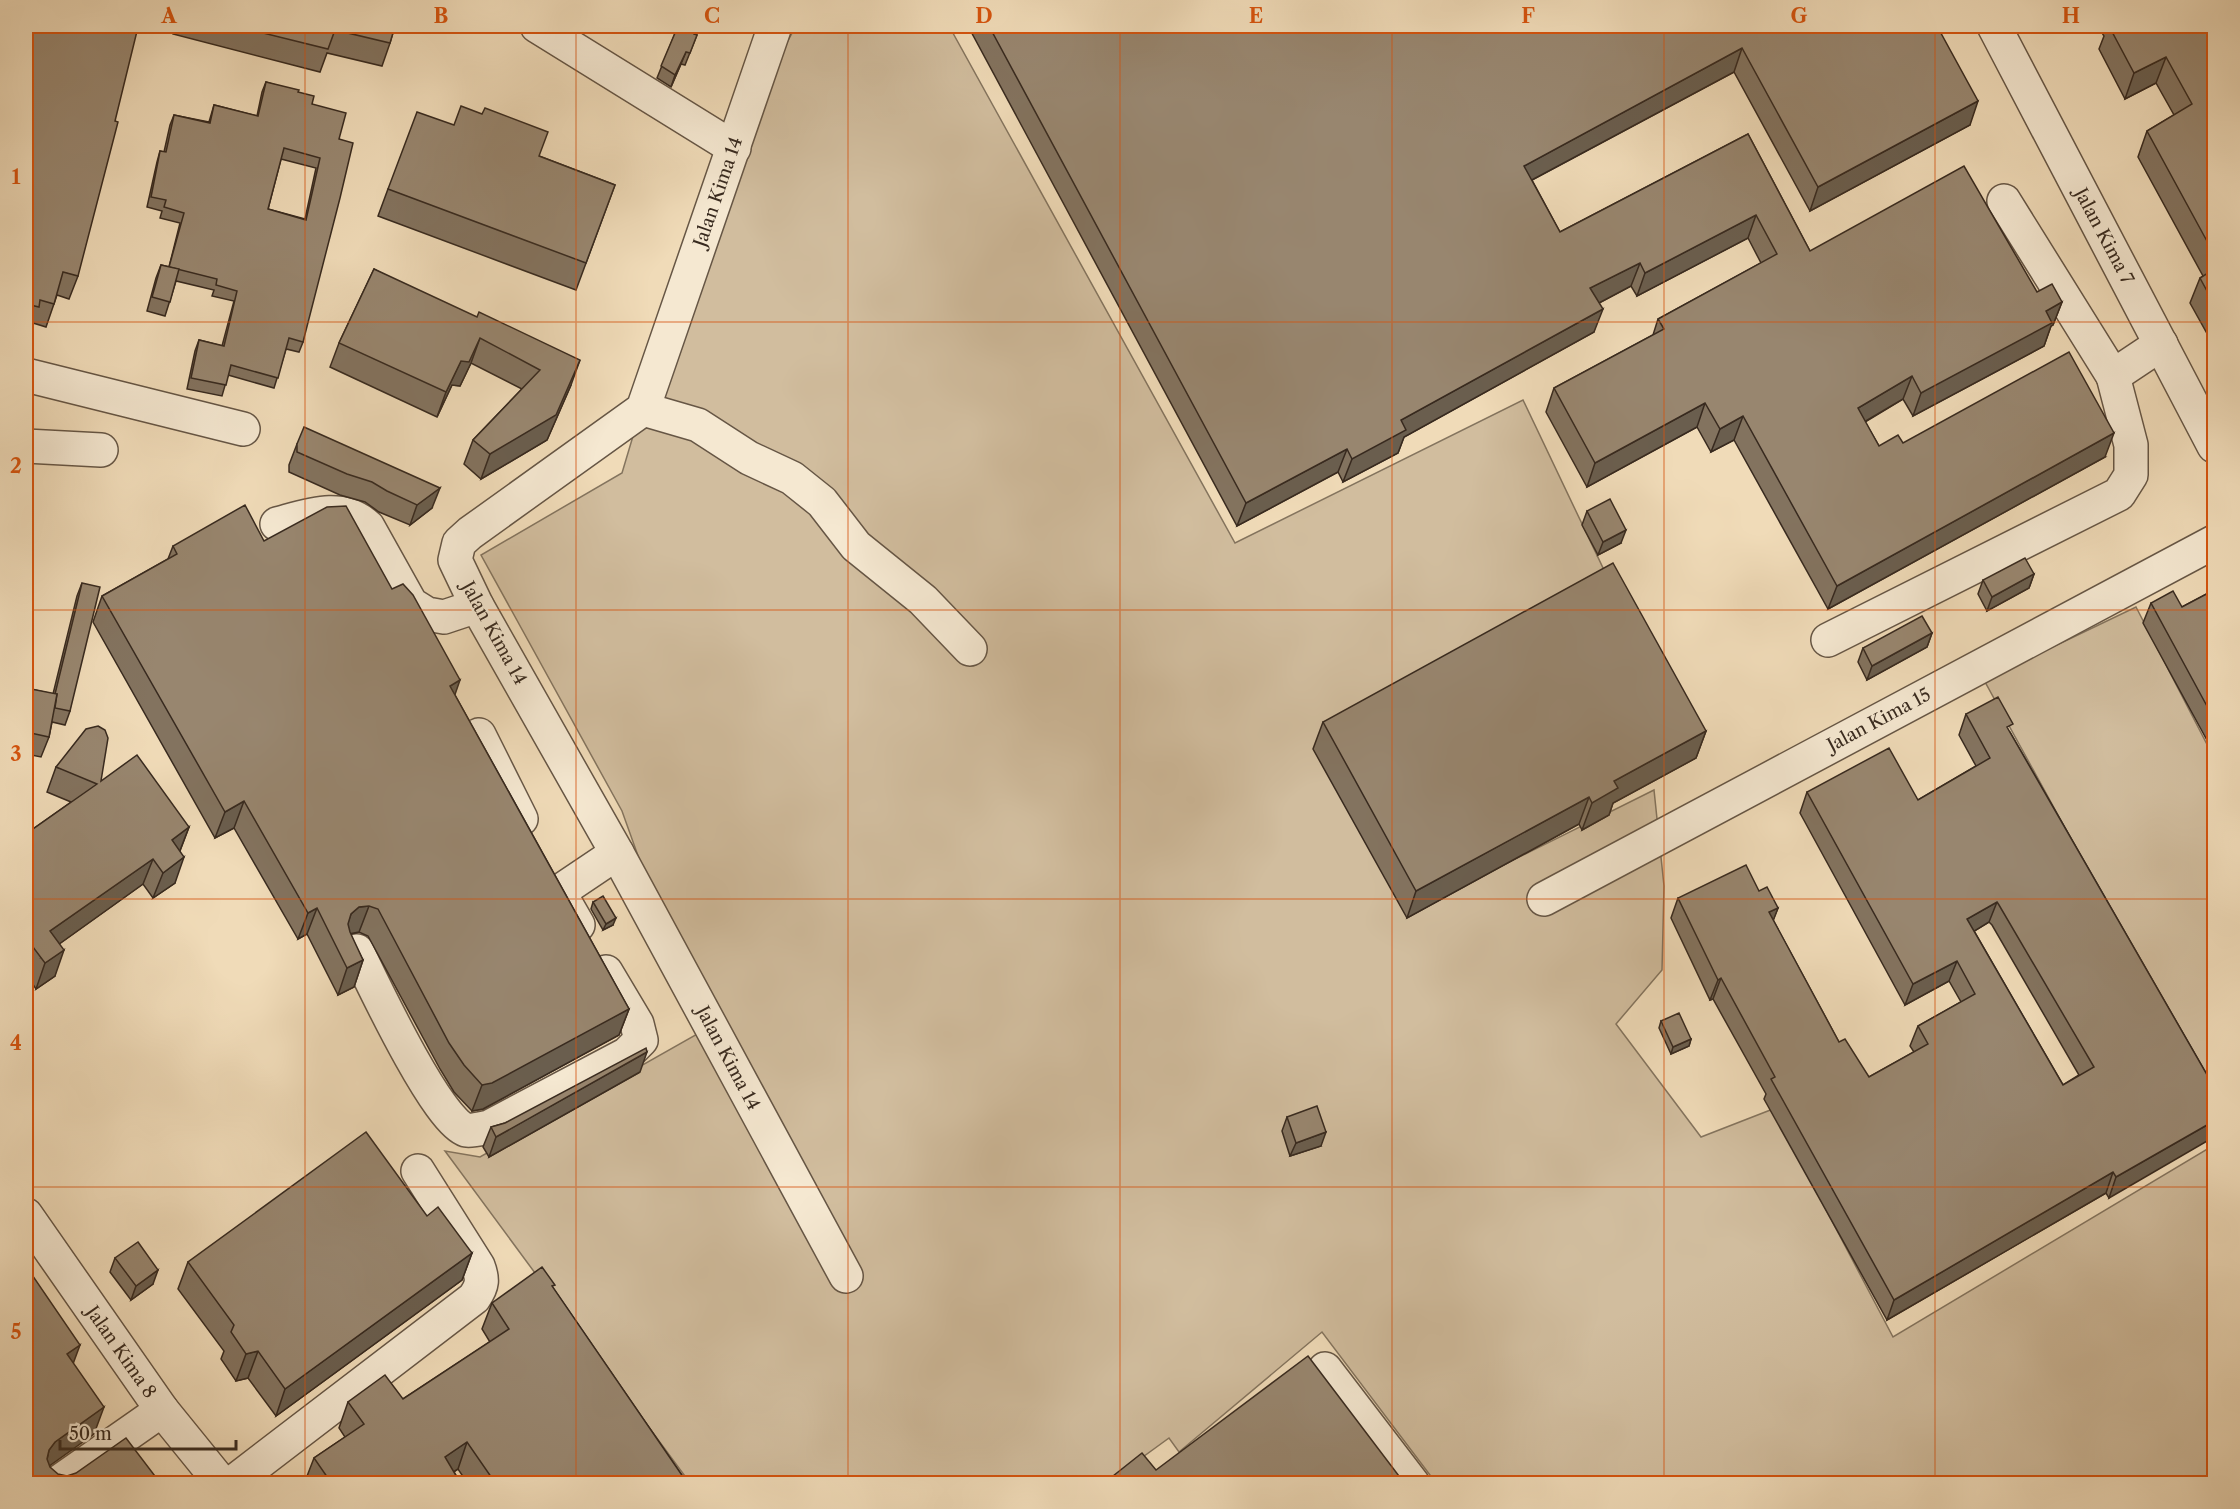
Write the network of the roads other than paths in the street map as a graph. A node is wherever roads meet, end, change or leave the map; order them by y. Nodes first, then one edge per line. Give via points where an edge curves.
1 (537, 26) edge
2 (775, 26) edge
3 (1994, 26) edge
4 (734, 148) junction
5 (2004, 201) dead end
6 (2161, 344) junction
7 (26, 375) edge
8 (2113, 376) junction
9 (643, 409) junction
10 (243, 429) dead end
11 (26, 446) edge
12 (2214, 446) edge
13 (101, 450) dead end
14 (277, 524) dead end
15 (2214, 542) edge
16 (477, 606) junction
17 (1828, 640) dead end
18 (970, 649) dead end
19 (479, 735) edge
20 (618, 853) junction
21 (559, 892) junction
22 (1544, 899) dead end
23 (357, 951) edge
24 (418, 1171) dead end
25 (26, 1215) edge
26 (846, 1276) dead end
27 (1325, 1369) dead end
28 (162, 1410) junction
29 (56, 1484) edge
30 (222, 1484) edge
31 (231, 1484) edge
32 (1413, 1484) edge

1 - 4 street
2 - 4 street, Jalan Kima 14
3 - 6 street, Jalan Kima 7
4 - 9 street, Jalan Kima 14
5 - 8 street
6 - 8 street
6 - 12 street, Jalan Kima 7
7 - 10 street
8 - 17 street via 2131,445 2131,475 2119,494
9 - 16 street, Jalan Kima 14 via 459,543 455,560
9 - 18 street via 698,425 749,458 792,478 822,502 856,546 923,600
11 - 13 street
14 - 16 street via 327,511 359,518 368,526 411,604 427,614 444,617
15 - 22 street, Jalan Kima 15
16 - 20 street, Jalan Kima 14
19 - 21 street
20 - 21 street
20 - 26 street, Jalan Kima 14
21 - 23 street via 637,1024 641,1040 627,1054 489,1127 467,1130 455,1122 408,1054
24 - 31 street via 478,1266 482,1287 474,1298
25 - 28 street, Jalan Kima 8
27 - 32 street
28 - 29 street
28 - 30 street, Jalan Kima 8

